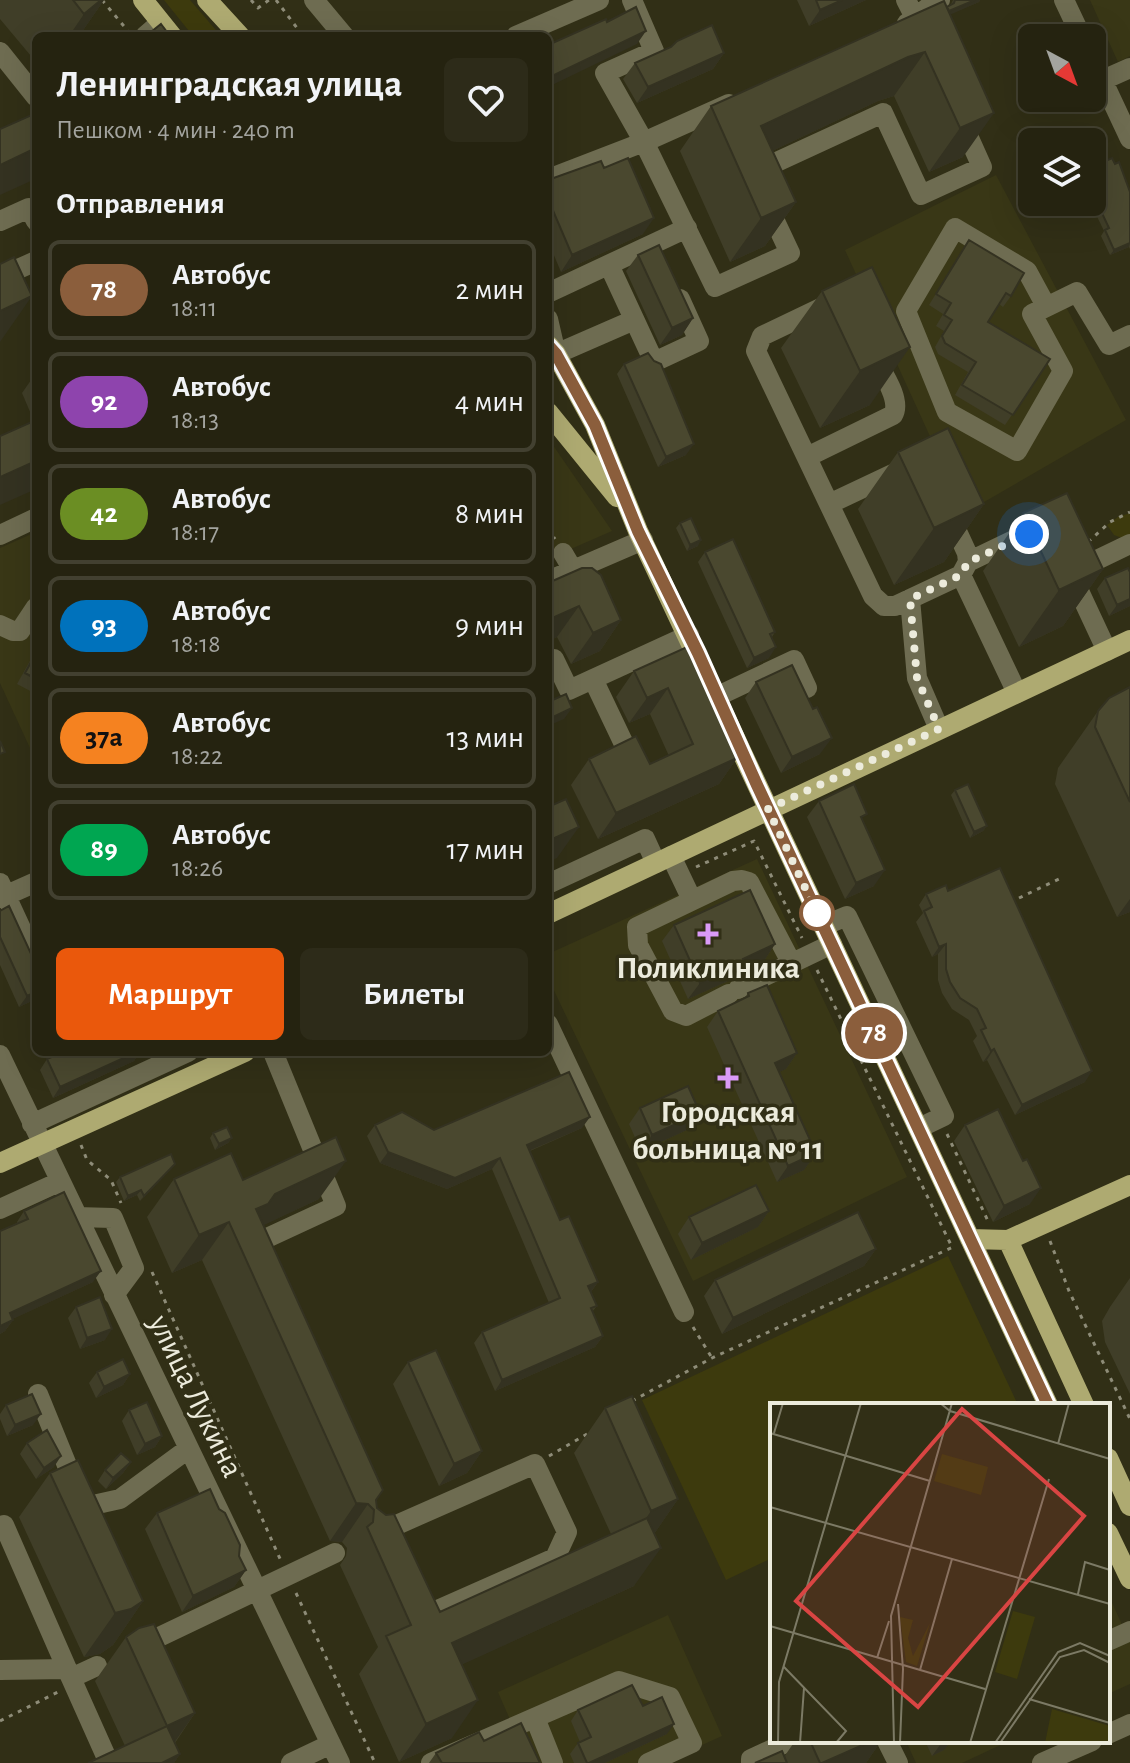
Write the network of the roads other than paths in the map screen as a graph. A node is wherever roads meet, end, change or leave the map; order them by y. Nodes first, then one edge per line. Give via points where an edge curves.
1 (143, 0) edge
2 (207, 0) edge
3 (314, 0) edge
4 (599, 0) edge
5 (632, 0) edge
6 (906, 0) edge
7 (940, 0) edge
8 (1064, 0) edge
9 (917, 19) junction
10 (1075, 24) edge
11 (888, 31) edge
12 (159, 32) edge
13 (236, 32) edge
14 (341, 32) edge
15 (525, 32) edge
16 (0, 52) edge
17 (935, 59) edge
18 (1130, 68) edge
19 (1106, 79) edge
20 (1106, 84) edge
21 (32, 92) edge
22 (745, 96) edge
23 (952, 99) edge
24 (1123, 107) edge
25 (1130, 139) edge
26 (644, 142) junction
27 (552, 177) edge
28 (32, 214) edge
29 (0, 221) edge
30 (687, 228) junction
31 (32, 263) edge
32 (609, 265) junction
33 (0, 277) edge
34 (673, 285) edge
35 (552, 291) edge
36 (850, 306) edge
37 (1046, 306) junction
38 (634, 320) junction
39 (863, 333) edge
40 (1130, 335) edge
41 (552, 350) edge
42 (552, 417) edge
43 (807, 457) junction
44 (921, 464) edge
45 (943, 501) edge
46 (829, 504) junction
47 (32, 520) edge
48 (0, 535) edge
49 (640, 535) junction
50 (1042, 538) edge
51 (1130, 544) edge
52 (965, 568) junction
53 (552, 577) edge
54 (910, 599) junction
55 (32, 613) edge
56 (0, 625) edge
57 (689, 635) junction
58 (1130, 640) edge
59 (1107, 651) junction
60 (552, 660) edge
61 (593, 679) junction
62 (807, 688) edge
63 (1017, 693) junction
64 (718, 696) junction
65 (939, 729) junction
66 (634, 765) edge
67 (768, 809) junction
68 (669, 864) junction
69 (552, 882) edge
70 (32, 883) edge
71 (2, 892) edge
72 (692, 900) junction
73 (552, 912) edge
74 (827, 935) junction
75 (32, 953) edge
76 (801, 960) junction
77 (552, 1032) edge
78 (0, 1055) edge
79 (179, 1056) edge
80 (236, 1056) edge
81 (275, 1056) edge
82 (32, 1124) junction
83 (919, 1128) junction
84 (41, 1144) junction
85 (0, 1163) edge
86 (59, 1182) junction
87 (1130, 1185) edge
88 (0, 1209) edge
89 (76, 1217) junction
90 (1008, 1240) junction
91 (961, 1243) junction
92 (267, 1273) edge
93 (114, 1295) junction
94 (684, 1312) road end
95 (38, 1394) dead end
96 (1047, 1403) edge
97 (1083, 1403) edge
98 (188, 1449) junction
99 (1110, 1462) edge
100 (1130, 1505) edge
101 (380, 1524) junction
102 (4, 1525) dead end
103 (1110, 1537) edge
104 (362, 1540) dead end
105 (335, 1553) dead end
106 (1130, 1579) edge
107 (257, 1592) junction
108 (1130, 1631) edge
109 (1110, 1640) edge
110 (124, 1654) edge
111 (97, 1666) dead end
112 (0, 1670) edge
113 (71, 1677) junction
114 (535, 1718) junction
115 (1130, 1724) edge
116 (509, 1729) junction
117 (1110, 1733) edge
118 (786, 1743) edge
119 (888, 1743) edge
120 (1085, 1743) edge
121 (519, 1752) edge
122 (335, 1754) edge
123 (1049, 1754) edge
124 (109, 1763) edge
125 (291, 1763) edge
126 (431, 1763) edge
127 (553, 1763) edge
128 (648, 1763) edge
129 (751, 1763) edge
130 (898, 1763) edge

1 - 12 main road
2 - 13 main road
3 - 14 street
4 - 15 street
5 - 26 street via 654,51 605,73
6 - 9 street
7 - 9 street via 926,6
8 - 10 street
9 - 11 street
9 - 17 street
16 - 21 street
18 - 19 street
20 - 24 street
22 - 26 street
23 - 30 street via 982,167 921,195 883,113 753,173 790,253 715,287
24 - 25 street
26 - 27 street
26 - 30 street
28 - 29 street via 29,208
30 - 32 street via 657,251
31 - 33 street
32 - 35 street
32 - 38 street
34 - 38 street via 699,341 654,362
36 - 43 street via 833,302 767,333 757,344
37 - 37 street via 1027,271 955,228 906,311 947,412 1017,451 1063,371 1032,314
37 - 40 street via 1077,292 1109,345
38 - 41 street
39 - 43 street via 897,410
41 - 49 main road via 595,425
42 - 49 main road
43 - 46 street
44 - 46 street
45 - 52 street via 967,553
46 - 54 street via 876,601 889,607
47 - 48 street
49 - 53 street via 568,561
49 - 57 main road
50 - 52 street via 1026,535
51 - 59 street via 1066,565
52 - 54 street
52 - 63 street
54 - 65 street via 917,678
55 - 56 street via 20,631
57 - 61 street
57 - 64 main road
58 - 59 main road
59 - 63 main road
60 - 61 street via 569,690
61 - 66 street
62 - 64 street via 794,660
63 - 65 main road
64 - 67 main road
65 - 67 main road
67 - 68 main road
67 - 74 main road
68 - 69 street via 645,839
68 - 72 street
68 - 73 main road
70 - 71 street
71 - 75 street
72 - 76 street via 733,881 749,882
72 - 76 street via 637,927 638,945 673,1011 686,1016
74 - 76 street
74 - 83 main road
74 - 83 street via 847,916 944,1116
77 - 94 street
78 - 82 street, улица Лукина
79 - 82 street
80 - 84 main road
81 - 92 street via 336,1206 254,1244
82 - 84 street, улица Лукина
83 - 91 main road
84 - 85 main road
84 - 86 street, улица Лукина
86 - 88 street
86 - 89 street, улица Лукина
87 - 90 main road
89 - 93 street, улица Лукина
89 - 93 street via 113,1218 134,1268
90 - 91 main road
90 - 97 main road
91 - 96 main road
93 - 98 street, улица Лукина
95 - 98 street via 84,1507 120,1499
98 - 107 street, улица Лукина
99 - 100 main road
101 - 101 street via 411,1599 431,1613 555,1558 567,1532 535,1464
101 - 104 street
102 - 113 street
103 - 106 main road
105 - 107 street
107 - 110 street
107 - 122 street, улица Лукина
108 - 109 street
111 - 113 street
112 - 113 street
113 - 124 street
114 - 116 street
114 - 127 street
114 - 128 street via 619,1681 670,1697 692,1743
115 - 117 street
116 - 121 street
116 - 126 street
118 - 129 street
119 - 130 street
120 - 123 street
122 - 125 street

